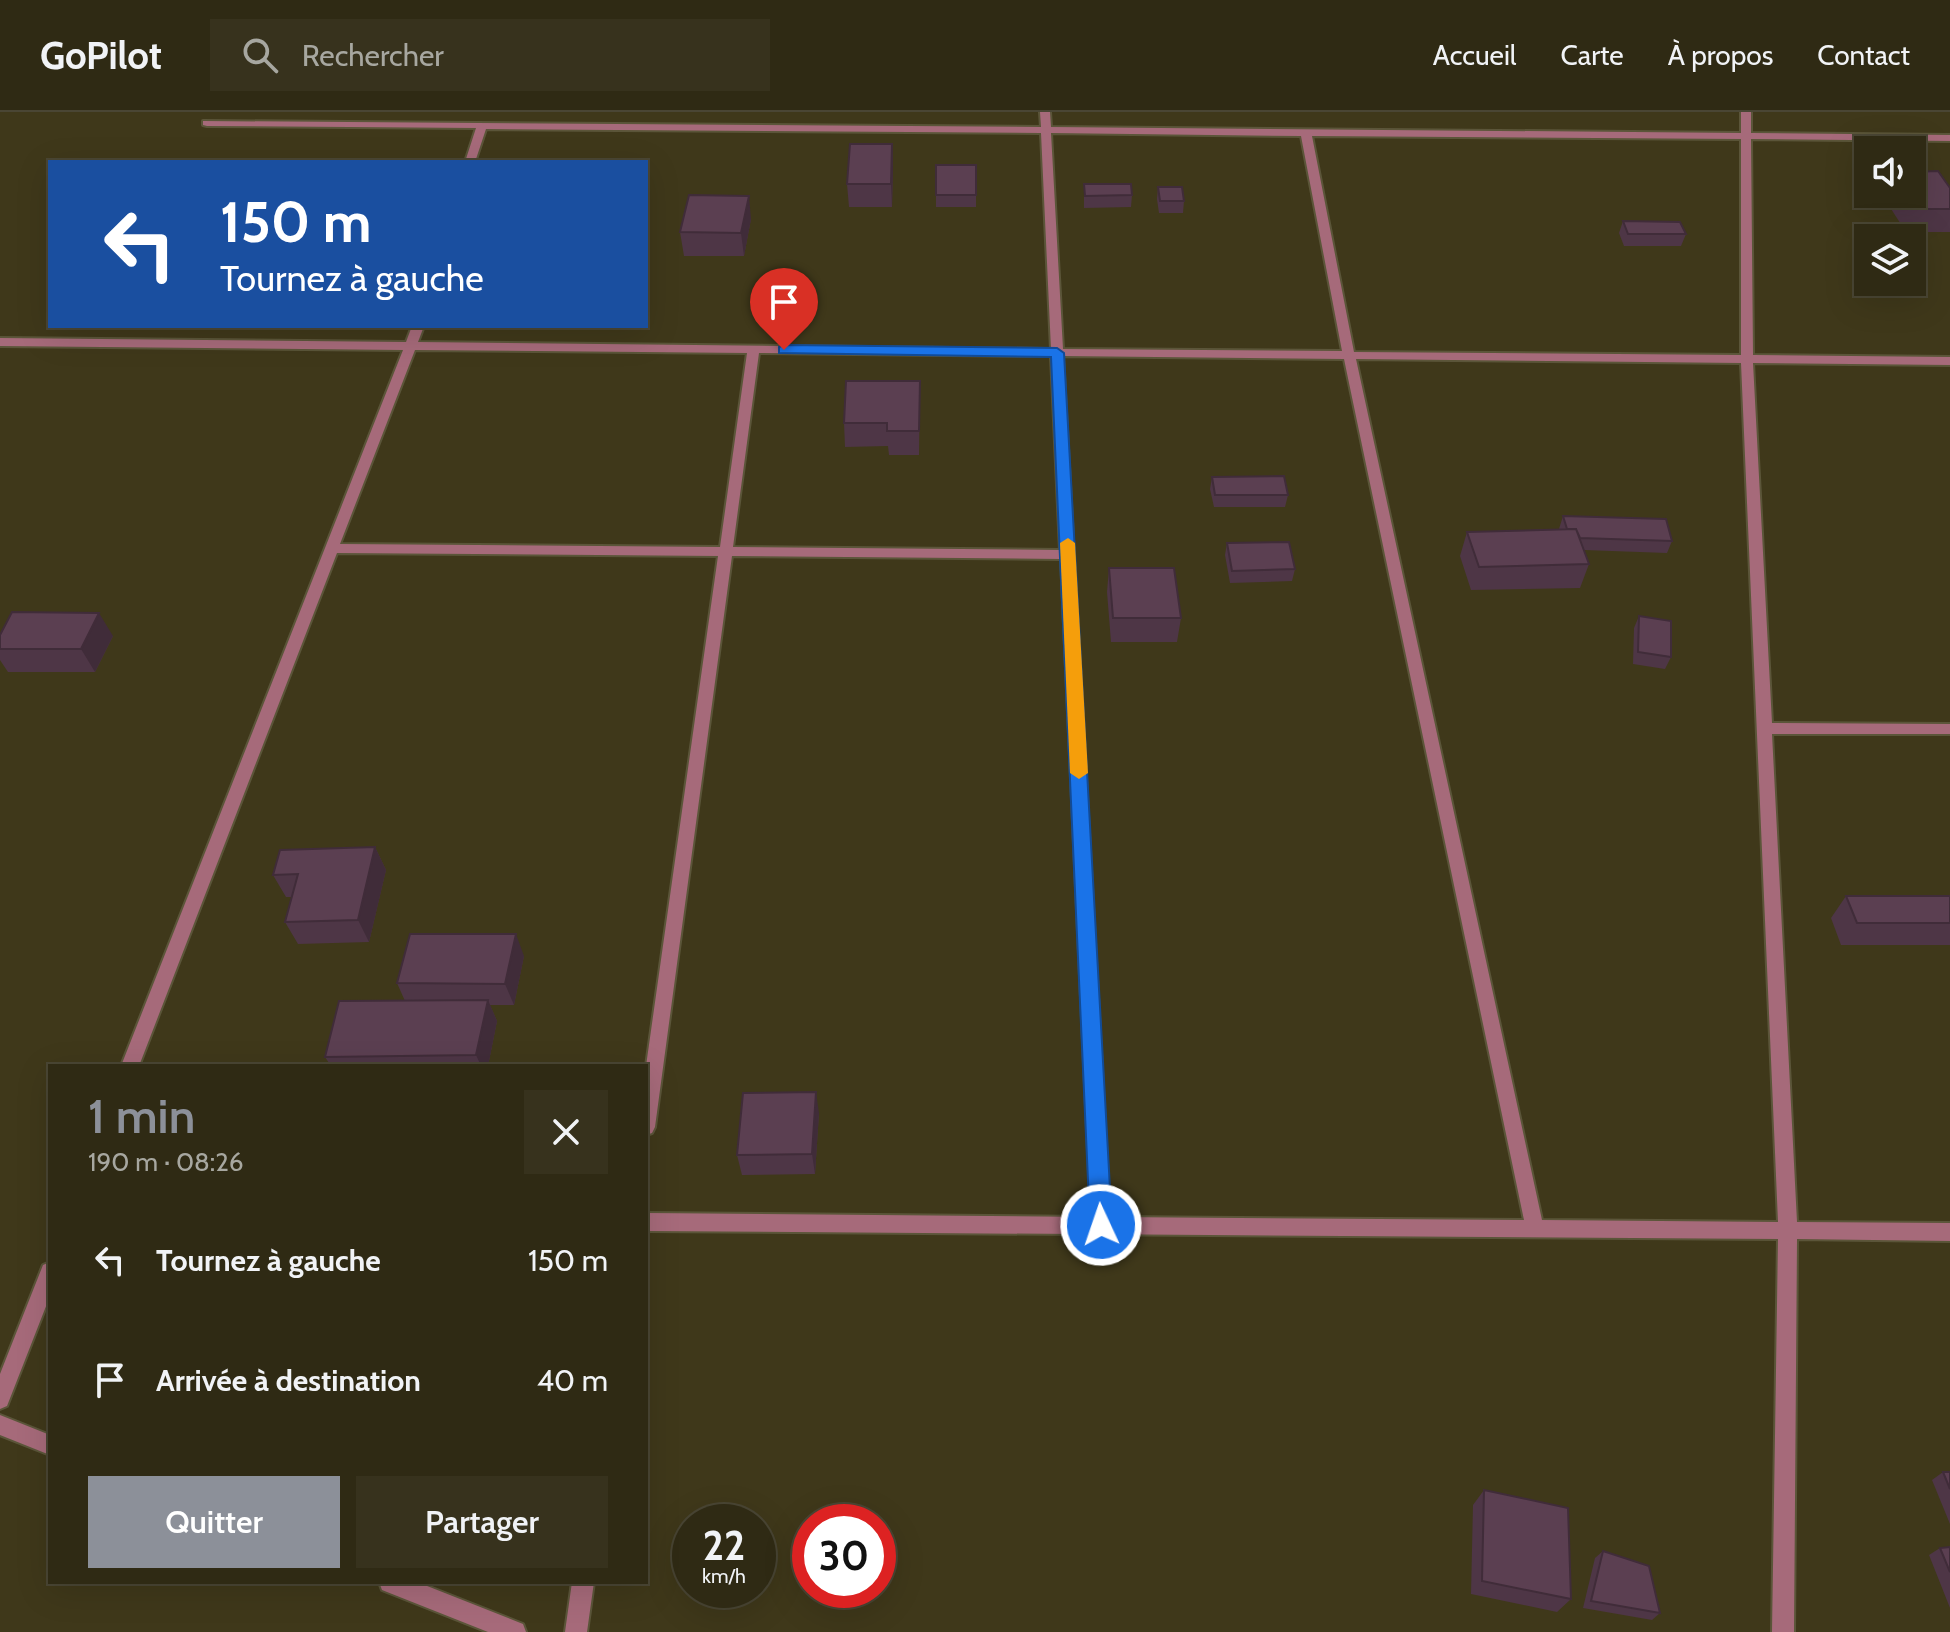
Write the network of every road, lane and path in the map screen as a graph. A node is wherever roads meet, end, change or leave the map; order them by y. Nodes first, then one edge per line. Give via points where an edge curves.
1 (1045, 112) edge
2 (1746, 112) edge
3 (207, 123) dead end
4 (482, 125) junction
5 (1046, 131) junction
6 (1306, 134) junction
7 (1747, 138) junction
8 (1950, 138) edge
9 (471, 160) edge
10 (417, 328) edge
11 (0, 342) edge
12 (411, 346) junction
13 (754, 349) junction
14 (1057, 353) junction
15 (1349, 355) junction
16 (1747, 359) junction
17 (1950, 361) edge
18 (333, 548) junction
19 (726, 551) junction
20 (1068, 555) junction
21 (1765, 728) junction
22 (1950, 729) edge
23 (131, 1064) edge
24 (648, 1113) edge
25 (648, 1222) edge
26 (1101, 1225) junction
27 (1535, 1229) junction
28 (1788, 1230) junction
29 (1950, 1232) edge
30 (48, 1276) edge
31 (0, 1399) edge
32 (0, 1425) edge
33 (48, 1444) edge
34 (395, 1584) edge
35 (583, 1584) edge
36 (515, 1632) edge
37 (576, 1632) edge
38 (1783, 1632) edge

1 - 5 street
2 - 7 street
3 - 4 street
4 - 5 street
4 - 9 street
5 - 6 street
5 - 14 street
6 - 7 street
6 - 15 street
7 - 8 street
7 - 16 street
10 - 12 street
11 - 12 street
12 - 13 street
12 - 18 street
13 - 14 street
13 - 19 street
14 - 15 street
14 - 20 street
15 - 16 street
15 - 27 street
16 - 17 street
16 - 21 street
18 - 19 street
18 - 23 street
19 - 20 street
19 - 24 street
20 - 26 street
21 - 22 street
21 - 28 street
25 - 26 street
26 - 27 street
27 - 28 street
28 - 29 street
28 - 38 street
30 - 31 street
32 - 33 street
34 - 36 street
35 - 37 street

